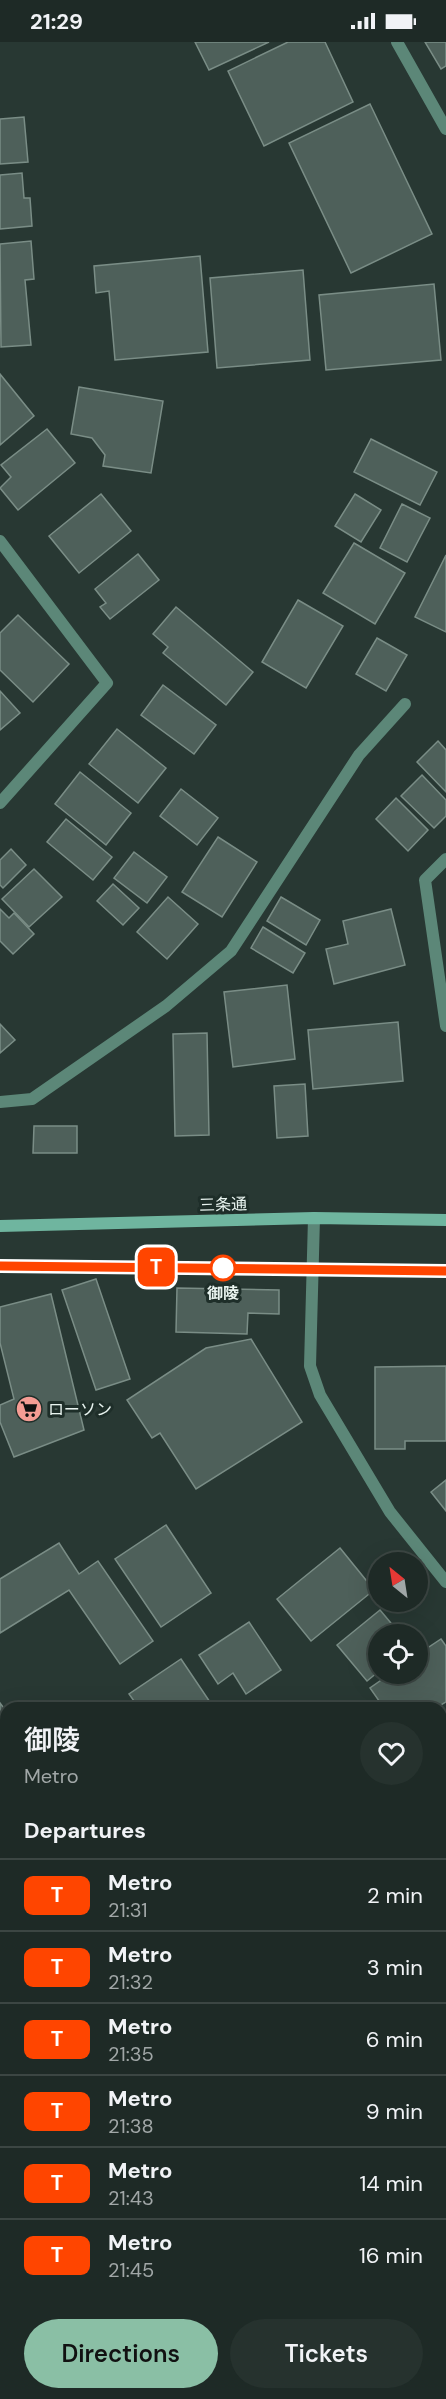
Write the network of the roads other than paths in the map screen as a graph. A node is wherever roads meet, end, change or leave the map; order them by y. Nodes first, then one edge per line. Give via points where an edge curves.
1 (397, 42) edge
2 (446, 129) edge
3 (0, 541) edge
4 (405, 704) dead end
5 (0, 803) edge
6 (446, 859) edge
7 (446, 1026) edge
8 (0, 1102) edge
9 (314, 1218) junction
10 (446, 1220) edge
11 (0, 1226) edge
12 (446, 1582) edge

1 - 2 street
3 - 5 street via 106,683
4 - 8 street via 359,755 231,951 166,1006 32,1099
6 - 7 street via 425,880
9 - 10 main road, 三条通
9 - 11 main road, 三条通
9 - 12 street via 310,1366 320,1395 390,1512

